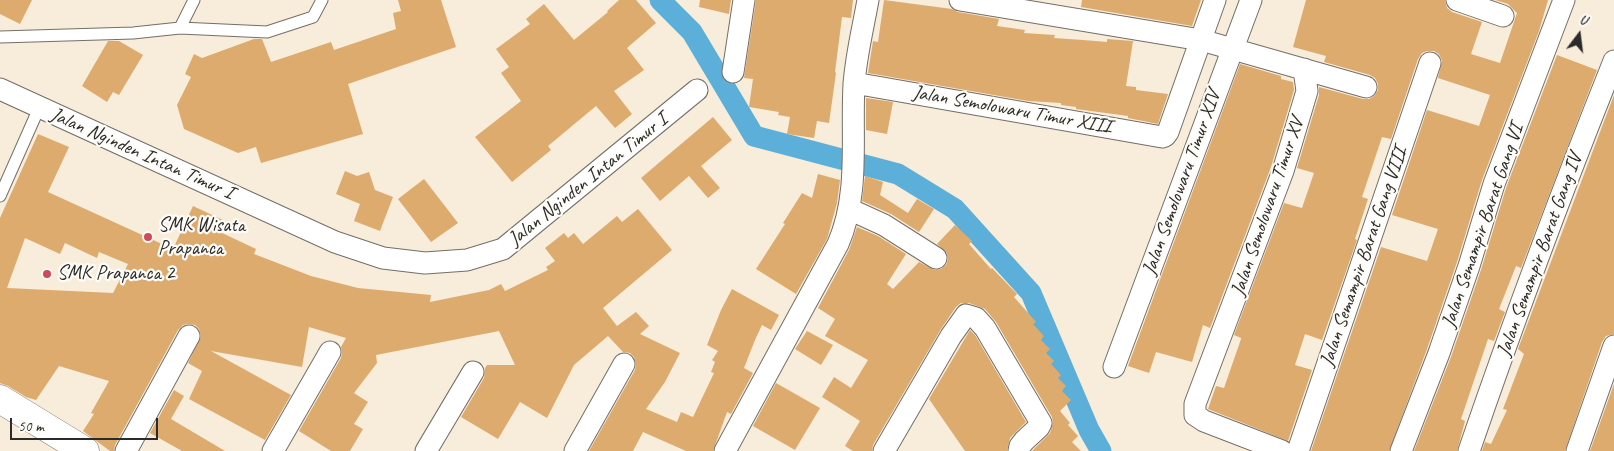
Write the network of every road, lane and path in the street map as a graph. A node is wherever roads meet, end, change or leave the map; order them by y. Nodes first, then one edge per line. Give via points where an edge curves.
1 (194, 0) edge
2 (322, 0) edge
3 (744, 0) edge
4 (868, 0) edge
5 (960, 0) edge
6 (1215, 0) edge
7 (1251, 0) edge
8 (1457, 0) edge
9 (1564, 0) edge
10 (1503, 16) dead end
11 (180, 28) junction
12 (0, 37) edge
13 (1201, 40) junction
14 (1232, 49) junction
15 (1614, 61) edge
16 (1430, 63) dead end
17 (1304, 69) junction
18 (733, 72) dead end
19 (854, 83) junction
20 (1366, 87) dead end
21 (0, 89) edge
22 (697, 90) dead end
23 (39, 108) junction
24 (1168, 132) joint
25 (0, 196) edge
26 (849, 209) junction
27 (936, 258) dead end
28 (189, 336) dead end
29 (1614, 346) edge
30 (330, 352) dead end
31 (624, 364) dead end
32 (1114, 366) dead end
33 (473, 372) dead end
34 (0, 399) edge
35 (84, 451) edge
36 (126, 451) edge
37 (273, 451) edge
38 (426, 451) edge
39 (575, 451) edge
40 (725, 451) edge
41 (884, 451) edge
42 (1018, 451) edge
43 (1284, 451) edge
44 (1401, 451) edge
45 (1469, 451) edge
46 (1577, 451) edge

1 - 11 lane
2 - 11 lane via 313,16 266,32
3 - 18 street
4 - 19 street
5 - 13 street
6 - 13 street, Jalan Semolowaru Timur XIV
7 - 14 street, Jalan Semolowaru Timur XIV
8 - 10 street
9 - 44 street, Jalan Semampir Barat Gang VI via 1494,184 1439,353
11 - 12 lane via 133,33
13 - 14 street
13 - 24 street, Jalan Semolowaru Timur XIV
14 - 17 street
14 - 32 street, Jalan Semolowaru Timur XIV
15 - 45 street, Jalan Semampir Barat Gang IV
16 - 43 street, Jalan Semampir Barat Gang VIII
17 - 20 street
17 - 43 street, Jalan Semolowaru Timur XV via 1307,91 1283,171 1195,404 1195,415 1204,421
19 - 24 street, Jalan Semolowaru Timur XIII via 1162,137
19 - 26 street
21 - 23 street, Jalan Nginden Intan Timur I
22 - 23 street, Jalan Nginden Intan Timur I via 503,250 467,260 425,263 382,258 335,242
23 - 25 lane
26 - 27 street via 884,225
26 - 40 street via 838,244
28 - 36 street
29 - 46 street
30 - 37 street
31 - 39 street
33 - 38 street
34 - 35 street
41 - 42 street via 966,316 976,318 985,328 1041,423

